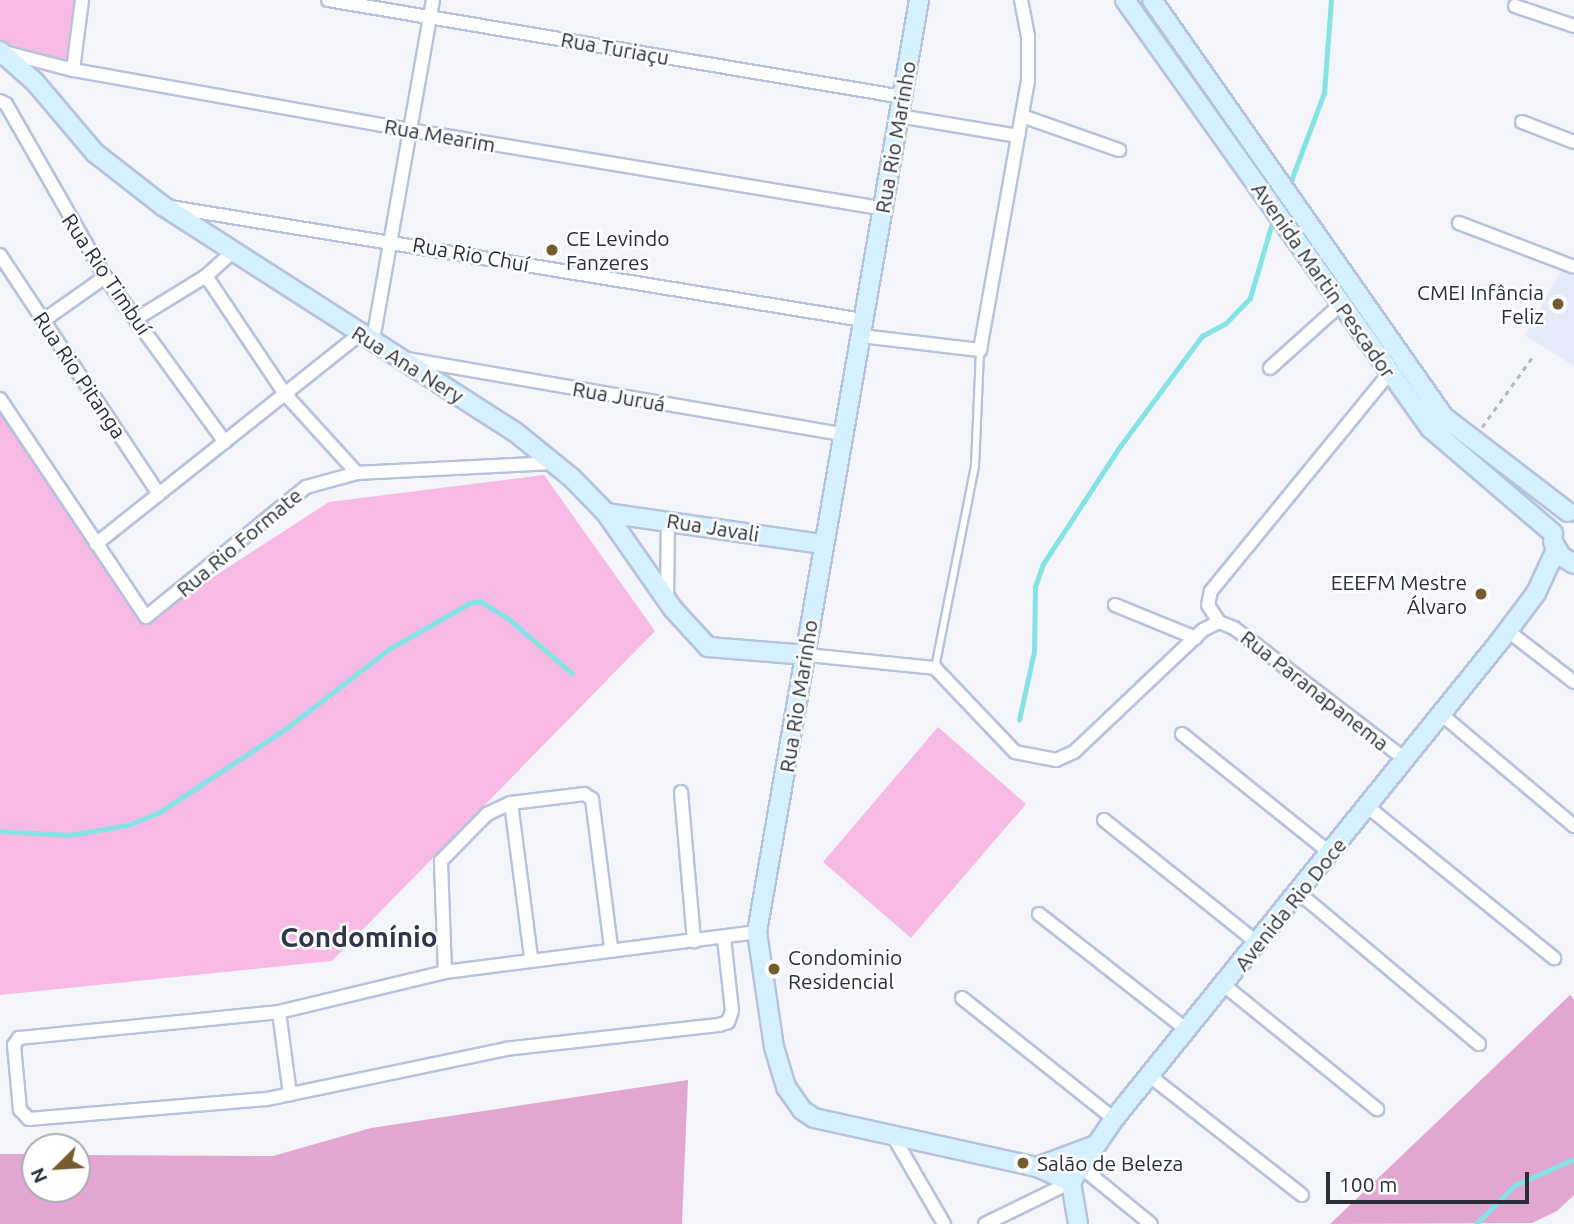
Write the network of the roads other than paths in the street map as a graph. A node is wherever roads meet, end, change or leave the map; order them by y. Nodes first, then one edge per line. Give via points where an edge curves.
1 (82, 0) edge
2 (328, 0) edge
3 (433, 0) edge
4 (919, 0) edge
5 (1021, 0) edge
6 (1125, 0) edge
7 (1152, 0) edge
8 (1515, 6) dead end
9 (430, 17) junction
10 (1574, 26) edge
11 (0, 51) edge
12 (73, 70) junction
13 (903, 97) junction
14 (0, 102) edge
15 (899, 116) junction
16 (1021, 116) junction
17 (1522, 122) dead end
18 (409, 130) junction
19 (1018, 136) junction
20 (1574, 142) edge
21 (1119, 150) dead end
22 (163, 206) junction
23 (881, 208) junction
24 (1459, 223) dead end
25 (390, 240) junction
26 (233, 252) junction
27 (0, 255) edge
28 (1574, 267) edge
29 (5, 274) edge
30 (206, 276) junction
31 (105, 277) junction
32 (1341, 304) junction
33 (136, 319) junction
34 (44, 320) junction
35 (862, 328) junction
36 (367, 337) junction
37 (980, 351) junction
38 (397, 357) junction
39 (1270, 368) dead end
40 (1390, 372) junction
41 (285, 394) junction
42 (0, 399) edge
43 (842, 435) junction
44 (225, 442) junction
45 (553, 463) junction
46 (357, 474) junction
47 (159, 494) junction
48 (1571, 511) edge
49 (606, 513) junction
50 (668, 520) junction
51 (1554, 542) junction
52 (96, 544) junction
53 (821, 544) junction
54 (1574, 564) edge
55 (1536, 593) junction
56 (667, 598) junction
57 (1115, 605) dead end
58 (1219, 622) junction
59 (1508, 631) junction
60 (1196, 638) junction
61 (807, 655) junction
62 (935, 668) junction
63 (1574, 682) edge
64 (1440, 715) junction
65 (1182, 734) dead end
66 (1405, 760) junction
67 (681, 792) dead end
68 (512, 803) junction
69 (1368, 807) junction
70 (1104, 820) dead end
71 (1574, 826) edge
72 (1331, 854) junction
73 (1299, 893) junction
74 (1039, 914) dead end
75 (757, 933) junction
76 (724, 938) junction
77 (694, 941) junction
78 (1259, 944) junction
79 (611, 948) junction
80 (531, 958) junction
81 (1554, 958) dead end
82 (444, 972) junction
83 (1224, 986) junction
84 (962, 998) dead end
85 (279, 1012) junction
86 (1187, 1030) junction
87 (1479, 1044) dead end
88 (1150, 1076) junction
89 (290, 1094) junction
90 (1377, 1109) dead end
91 (1114, 1119) junction
92 (893, 1136) junction
93 (1096, 1145) junction
94 (1037, 1167) junction
95 (1076, 1174) junction
96 (1303, 1195) dead end
97 (944, 1224) edge
98 (985, 1224) edge
99 (1078, 1224) edge
100 (1151, 1224) edge

1 - 12 street
2 - 9 street, Rua Turiaçu
3 - 9 street
4 - 13 street, Rua Rio Marinho
5 - 16 street via 1029,55
6 - 32 street, Avenida Martin Pescador
7 - 48 street, Avenida Martin Pescador via 1432,402 1472,441
8 - 10 street
9 - 13 street, Rua Turiaçu
9 - 18 street
11 - 12 street, Rua Mearim
11 - 22 street, Rua Ana Nery via 35,82 95,153
12 - 18 street, Rua Mearim
13 - 15 street, Rua Rio Marinho
14 - 31 street, Rua Rio Timbuí via 6,104
15 - 19 street
15 - 23 street, Rua Rio Marinho
16 - 19 street
16 - 21 street
17 - 20 street
18 - 23 street, Rua Mearim
18 - 25 street
19 - 37 street
22 - 25 street, Rua Rio Chuí
22 - 26 street, Rua Ana Nery
23 - 35 street, Rua Rio Marinho
24 - 28 street
25 - 35 street, Rua Rio Chuí
25 - 36 street
26 - 30 street
26 - 36 street, Rua Ana Nery
27 - 29 street, Rua Rio Pitanga
29 - 34 street, Rua Rio Pitanga
30 - 33 street
30 - 41 street
31 - 33 street, Rua Rio Timbuí
31 - 34 street
32 - 39 street
32 - 40 street, Avenida Martin Pescador
33 - 44 street, Rua Rio Timbuí
34 - 47 street, Rua Rio Pitanga
35 - 37 street, Rua Rio Chuí
35 - 43 street, Rua Rio Marinho
36 - 38 street, Rua Ana Nery
36 - 41 street
37 - 62 lane via 975,466
38 - 43 street, Rua Juruá
38 - 45 street, Rua Ana Nery via 514,431
40 - 51 street, Avenida Martin Pescador via 1438,438
40 - 58 street via 1211,591 1208,605
41 - 44 street
41 - 46 street
42 - 52 street
43 - 53 street, Rua Rio Marinho
44 - 47 street
45 - 46 street
45 - 49 street, Rua Ana Nery
46 - 52 street, Rua Rio Formate via 306,487 146,617
47 - 52 street
48 - 51 street, Avenida Rio Doce
49 - 50 street, Rua Javali
49 - 56 street, Rua Ana Nery
50 - 53 street, Rua Javali
50 - 56 street
51 - 54 street, Avenida Martin Pescador
51 - 55 street, Avenida Rio Doce
53 - 61 street, Rua Rio Marinho
54 - 55 street, Avenida Rio Doce
55 - 59 street, Avenida Rio Doce
56 - 61 street, Rua Ana Nery via 708,647
57 - 60 street
58 - 60 street, Rua Paranapanema
58 - 66 street, Rua Paranapanema via 1234,628
59 - 63 street
59 - 64 street, Avenida Rio Doce
60 - 62 street, Rua Paranapanema via 1074,752 1056,760 1015,752
61 - 62 street
61 - 75 street, Rua Rio Marinho
64 - 66 street, Avenida Rio Doce
64 - 71 street
65 - 72 street
66 - 69 street, Avenida Rio Doce
67 - 77 street
68 - 79 street via 584,794 592,799
68 - 80 street
68 - 82 street via 486,814 441,861
69 - 72 street, Avenida Rio Doce
69 - 81 street
70 - 78 street
72 - 73 street, Avenida Rio Doce
73 - 78 street, Avenida Rio Doce
73 - 87 street
74 - 86 street
75 - 76 street
75 - 92 street, Rua Rio Marinho via 774,1047 793,1102 814,1118
76 - 77 street
76 - 89 street via 732,1011 724,1023 506,1049
77 - 79 street
78 - 83 street, Avenida Rio Doce
79 - 80 street
80 - 82 street
82 - 85 street
83 - 86 street, Avenida Rio Doce
83 - 90 street
84 - 91 street
85 - 89 street
85 - 89 street via 19,1038 13,1045 20,1110 29,1119
86 - 88 street, Avenida Rio Doce
88 - 91 street, Avenida Rio Doce
88 - 96 street
91 - 93 street, Avenida Rio Doce
92 - 94 street, Rua Rio Marinho
92 - 97 street
93 - 94 street
93 - 95 street, Avenida Rio Doce
94 - 95 street, Rua Rio Marinho
95 - 98 street
95 - 99 street
95 - 100 street

